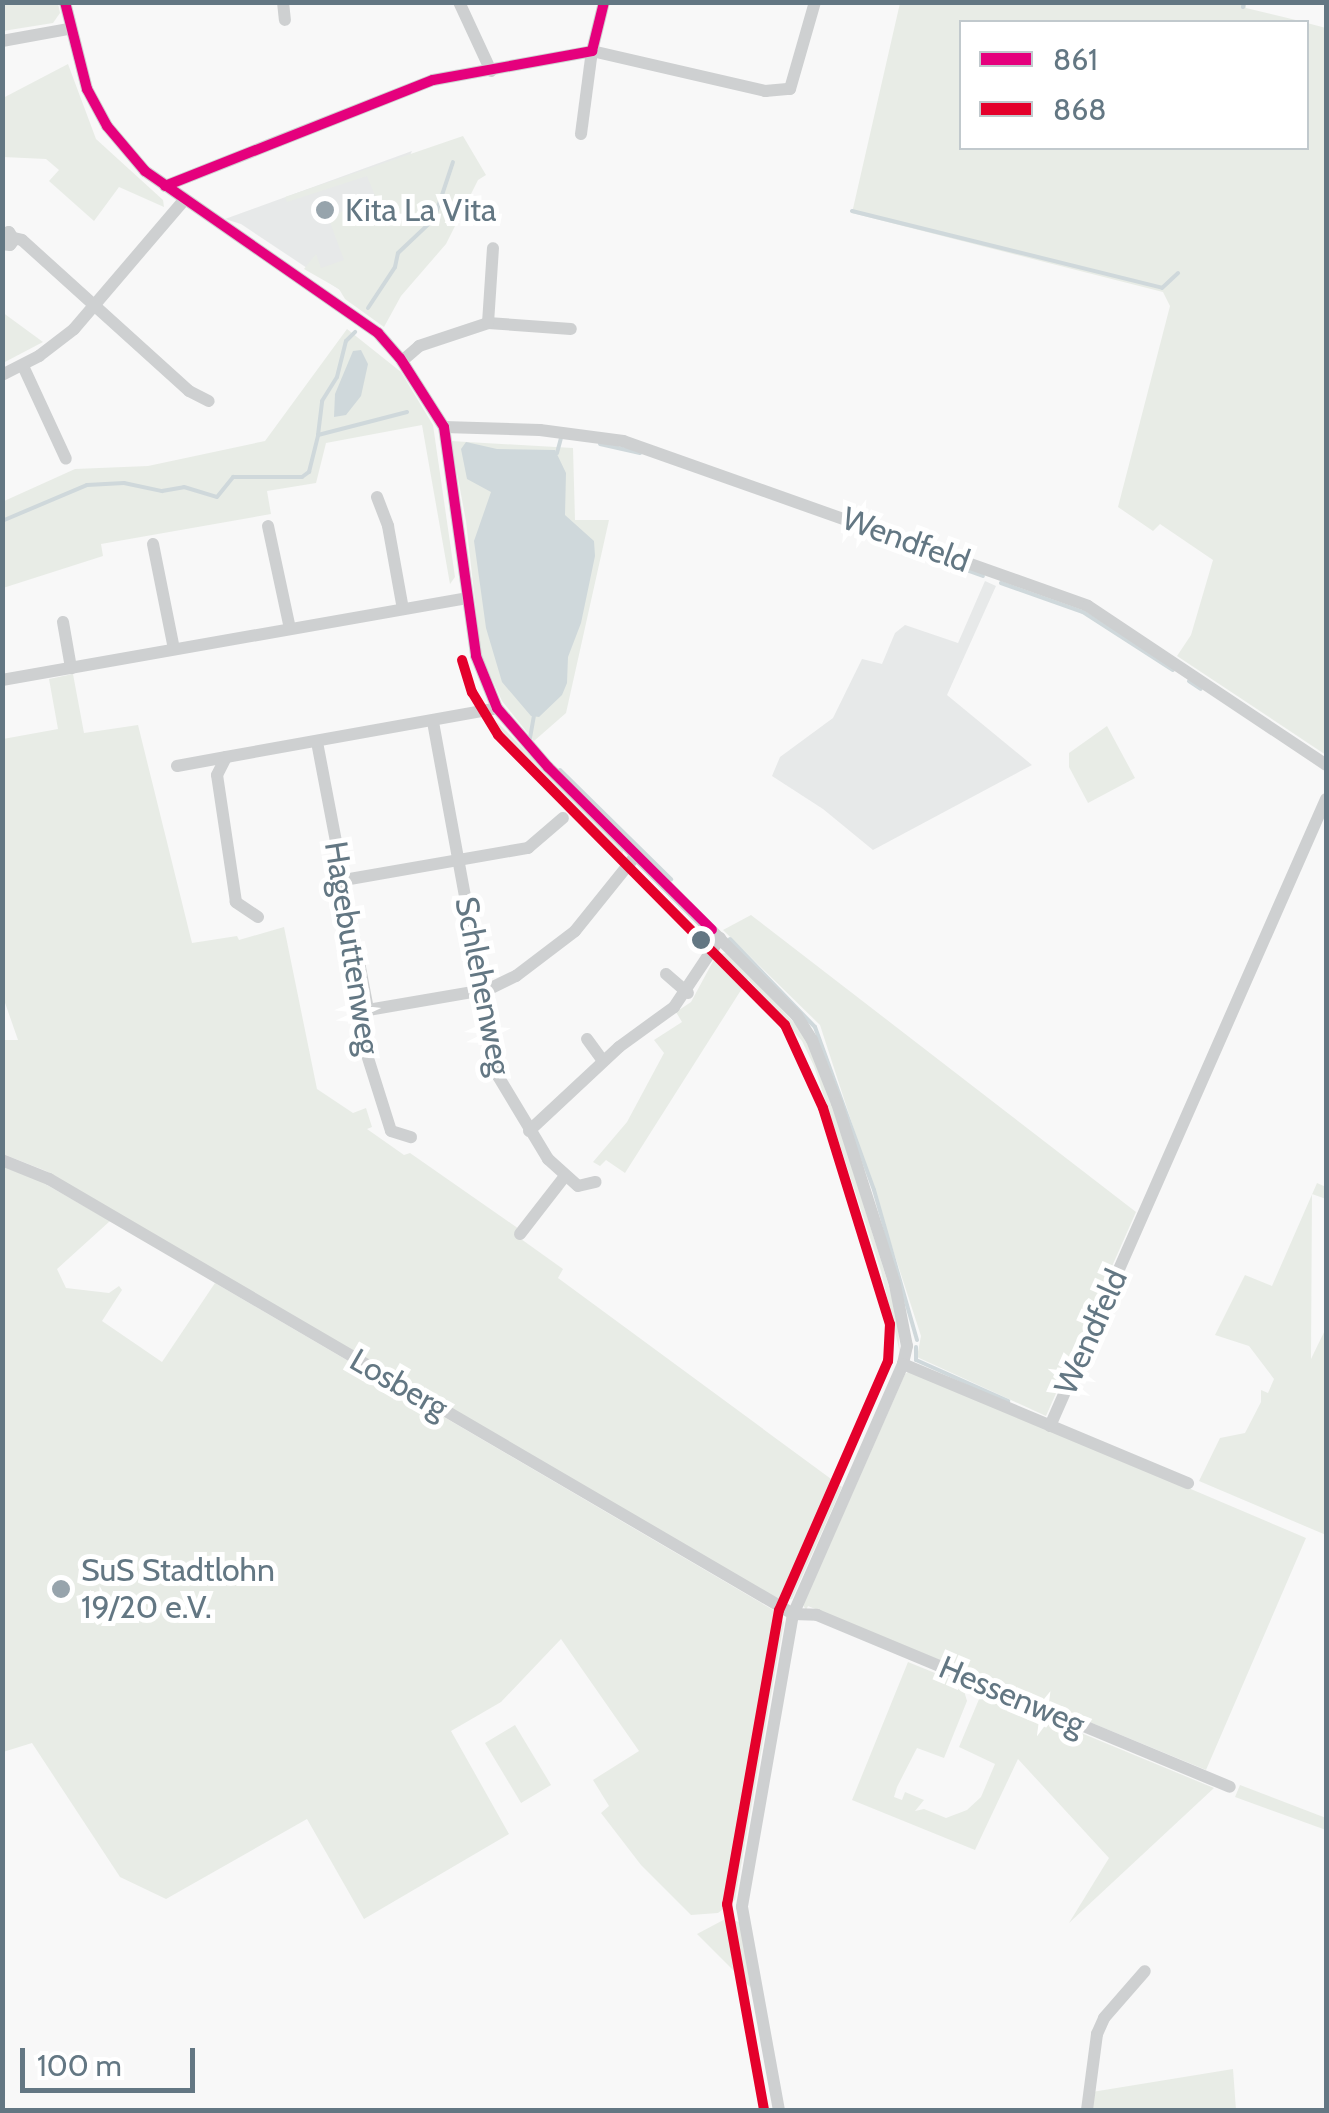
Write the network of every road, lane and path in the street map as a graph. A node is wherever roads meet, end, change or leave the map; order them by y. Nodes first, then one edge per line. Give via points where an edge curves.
1 (65, 2) edge
2 (284, 2) edge
3 (460, 2) edge
4 (604, 2) edge
5 (815, 2) edge
6 (285, 20) dead end
7 (69, 28) junction
8 (2, 41) edge
9 (592, 51) junction
10 (491, 71) junction
11 (581, 134) dead end
12 (165, 186) junction
13 (184, 200) junction
14 (6, 238) edge
15 (493, 248) dead end
16 (96, 305) junction
17 (488, 323) junction
18 (571, 329) dead end
19 (402, 361) junction
20 (23, 366) junction
21 (2, 375) edge
22 (209, 400) dead end
23 (444, 427) junction
24 (66, 459) dead end
25 (377, 497) dead end
26 (268, 526) dead end
27 (152, 544) dead end
28 (468, 598) junction
29 (403, 609) junction
30 (62, 622) dead end
31 (290, 629) junction
32 (174, 649) junction
33 (71, 668) junction
34 (2, 680) edge
35 (496, 708) junction
36 (433, 722) junction
37 (317, 742) junction
38 (222, 762) junction
39 (1326, 765) edge
40 (176, 766) dead end
41 (1326, 798) edge
42 (563, 818) dead end
43 (636, 855) junction
44 (458, 860) junction
45 (344, 880) junction
46 (258, 917) dead end
47 (720, 938) junction
48 (666, 974) dead end
49 (481, 991) junction
50 (688, 994) junction
51 (368, 1010) junction
52 (587, 1039) dead end
53 (603, 1061) junction
54 (530, 1132) junction
55 (411, 1137) dead end
56 (2, 1160) edge
57 (565, 1176) junction
58 (596, 1182) dead end
59 (520, 1234) dead end
60 (903, 1364) junction
61 (1050, 1426) junction
62 (1188, 1482) dead end
63 (793, 1614) junction
64 (1230, 1787) dead end
65 (1145, 1971) dead end
66 (779, 2110) edge
67 (1086, 2110) edge

1 - 7 street
2 - 6 street
3 - 10 street
4 - 9 street
5 - 9 street via 790,89 765,92
7 - 8 street
7 - 12 street via 98,112 125,150
9 - 10 street
9 - 11 street
10 - 12 street via 433,80
12 - 13 street
13 - 16 street
13 - 19 street via 378,333
14 - 16 street via 22,240
15 - 17 street
16 - 20 street
16 - 22 street via 190,391
17 - 18 street
17 - 19 street via 419,346
19 - 23 street
20 - 21 street
20 - 24 street
23 - 28 street
23 - 39 street, Wendfeld via 540,430 623,442 1088,606
25 - 29 street
26 - 31 street
27 - 32 street
28 - 29 street
28 - 35 street via 476,656
29 - 31 street
30 - 33 street
31 - 32 street
32 - 33 street
33 - 34 street
35 - 36 street
35 - 43 street
36 - 37 street
36 - 44 street, Schlehenweg
37 - 38 street
37 - 45 street, Hagebuttenweg
38 - 40 street
38 - 46 street via 236,902
41 - 61 street, Wendfeld
42 - 44 street, Schlehenweg via 533,846
43 - 47 street
43 - 49 street via 566,939 516,976
44 - 45 street, Schlehenweg
44 - 49 street, Schlehenweg
45 - 51 street, Hagebuttenweg
47 - 50 street
47 - 60 street via 796,1016 816,1050 895,1285 905,1322
48 - 50 street
49 - 51 street
49 - 54 street, Schlehenweg via 498,1076
50 - 53 street
51 - 55 street, Hagebuttenweg via 360,1034 391,1131
52 - 53 street
53 - 54 street
54 - 57 street, Schlehenweg
56 - 63 street, Losberg via 49,1179
57 - 58 street via 578,1186
57 - 59 street
60 - 61 street, Wendfeld
60 - 63 street
61 - 62 street, Wendfeld
63 - 64 street, Hessenweg via 817,1615
63 - 66 street via 742,1908
65 - 67 street via 1097,2034

